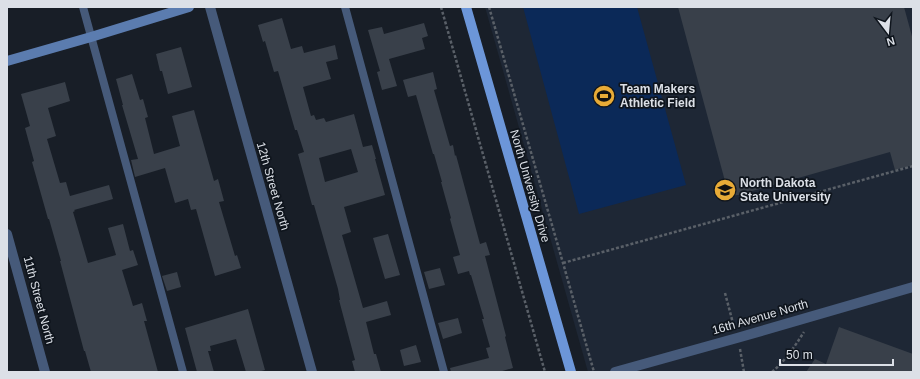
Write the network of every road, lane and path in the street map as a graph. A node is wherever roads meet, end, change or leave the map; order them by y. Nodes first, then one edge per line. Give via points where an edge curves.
1 (83, 7) edge
2 (189, 7) edge
3 (210, 7) edge
4 (345, 7) edge
5 (441, 7) edge
6 (466, 7) edge
7 (489, 7) edge
8 (91, 37) junction
9 (7, 61) edge
10 (913, 166) edge
11 (7, 234) edge
12 (563, 263) junction
13 (913, 287) edge
14 (806, 330) dead end
15 (45, 372) edge
16 (183, 372) edge
17 (312, 372) edge
18 (444, 372) edge
19 (545, 372) edge
20 (571, 372) edge
21 (594, 372) edge
22 (615, 372) edge
23 (772, 372) edge

1 - 8 lane
2 - 8 street
3 - 17 street, 12th Street North
4 - 18 lane
5 - 19 path
6 - 20 main road, North University Drive
7 - 12 path
8 - 9 street
8 - 16 lane
10 - 12 path
11 - 15 street, 11th Street North
12 - 21 path
13 - 22 street, 16th Avenue North
14 - 23 path

